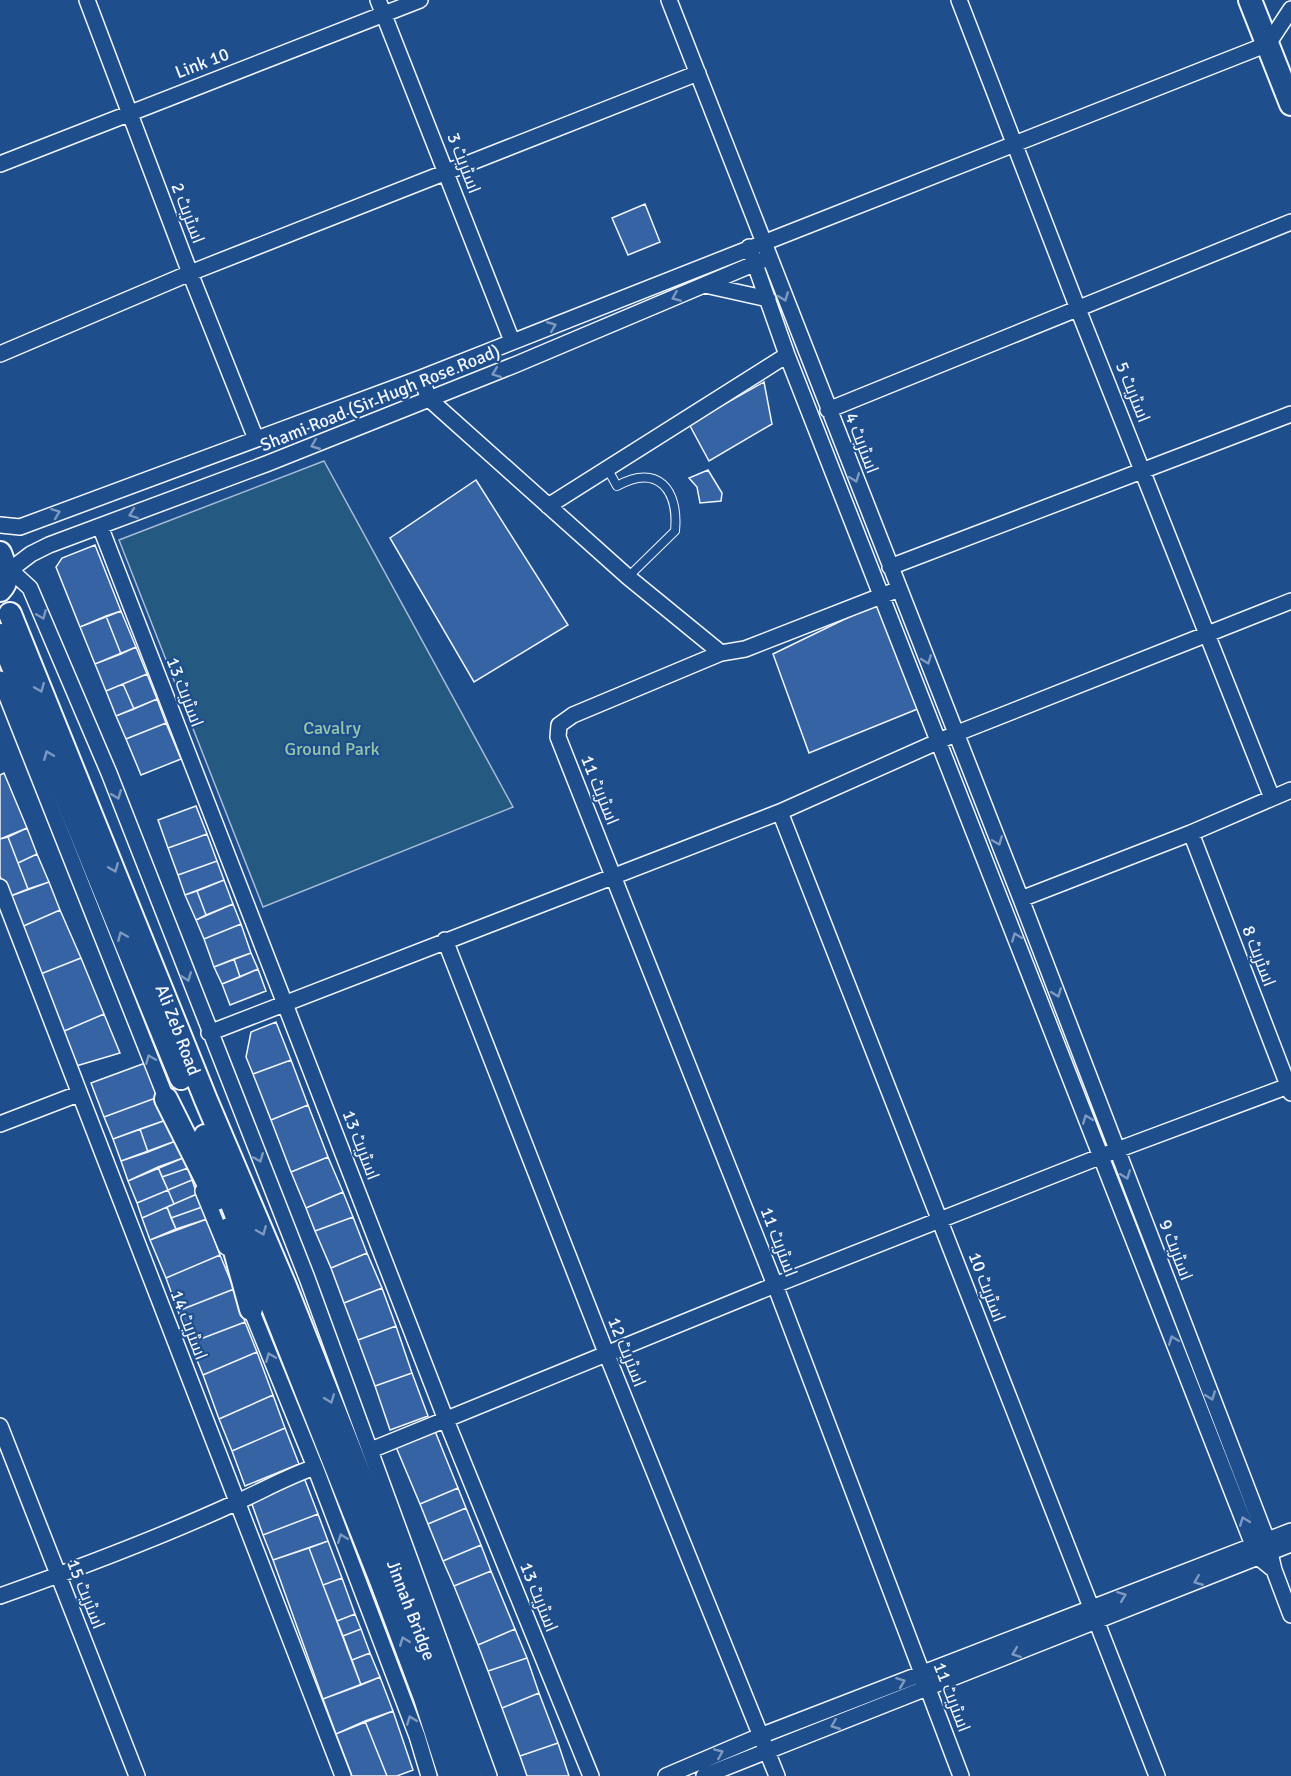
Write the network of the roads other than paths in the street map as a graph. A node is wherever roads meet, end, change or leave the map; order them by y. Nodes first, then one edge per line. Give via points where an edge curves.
1 (87, 0) edge
2 (420, 0) edge
3 (669, 0) edge
4 (960, 0) edge
5 (1250, 0) edge
6 (381, 7) edge
7 (1291, 9) edge
8 (1268, 44) junction
9 (698, 73) junction
10 (1291, 104) edge
11 (129, 112) junction
12 (1016, 143) junction
13 (0, 164) edge
14 (446, 172) junction
15 (1291, 222) edge
16 (756, 245) junction
17 (762, 260) junction
18 (190, 273) junction
19 (705, 285) junction
20 (768, 299) junction
21 (1078, 309) junction
22 (512, 341) junction
23 (0, 354) edge
24 (787, 355) junction
25 (421, 378) junction
26 (429, 399) junction
27 (828, 410) junction
28 (1291, 414) edge
29 (256, 439) junction
30 (607, 467) junction
31 (1143, 470) junction
32 (548, 506) junction
33 (0, 525) edge
34 (99, 526) junction
35 (890, 567) junction
36 (2, 572) edge
37 (628, 577) junction
38 (899, 590) junction
39 (883, 596) junction
40 (1291, 601) edge
41 (10, 614) dead end
42 (1205, 633) junction
43 (0, 635) edge
44 (721, 653) junction
45 (0, 679) edge
46 (955, 734) junction
47 (940, 742) junction
48 (1291, 790) edge
49 (1272, 798) junction
50 (780, 812) junction
51 (1191, 833) junction
52 (613, 876) junction
53 (0, 887) edge
54 (1021, 899) junction
55 (446, 940) junction
56 (285, 1004) junction
57 (209, 1033) junction
58 (1290, 1088) edge
59 (78, 1094) junction
60 (166, 1099) junction
61 (193, 1106) junction
62 (0, 1124) edge
63 (1117, 1150) junction
64 (1102, 1156) junction
65 (226, 1221) junction
66 (940, 1221) junction
67 (307, 1278) junction
68 (775, 1285) junction
69 (285, 1286) junction
70 (251, 1309) junction
71 (285, 1337) junction
72 (607, 1355) junction
73 (446, 1420) junction
74 (0, 1426) edge
75 (372, 1450) junction
76 (332, 1458) junction
77 (237, 1503) junction
78 (1291, 1531) edge
79 (1291, 1544) edge
80 (1262, 1549) junction
81 (57, 1576) junction
82 (0, 1596) edge
83 (1095, 1615) junction
84 (1291, 1615) edge
85 (925, 1681) junction
86 (760, 1736) junction
87 (767, 1752) junction
88 (137, 1776) edge
89 (343, 1776) edge
90 (429, 1776) edge
91 (450, 1776) edge
92 (470, 1776) edge
93 (489, 1776) edge
94 (591, 1776) edge
95 (666, 1776) edge
96 (704, 1776) edge
97 (777, 1776) edge
98 (961, 1776) edge
99 (1157, 1776) edge

1 - 11 street, اسٹریٹ 2
2 - 6 street, Link 10
3 - 9 street, اسٹریٹ 4
4 - 12 street, اسٹریٹ 5
5 - 8 main road
6 - 11 street, Link 10
6 - 14 street, اسٹریٹ 3
7 - 8 street
8 - 10 main road
8 - 12 street, Shami Road (Sir Hugh Rose Road)
9 - 14 street
9 - 16 street, اسٹریٹ 4
11 - 13 street, Link 10
11 - 18 street, اسٹریٹ 2
12 - 16 street, Shami Road (Sir Hugh Rose Road)
12 - 21 street, اسٹریٹ 5
14 - 18 street
14 - 22 street, اسٹریٹ 3
15 - 21 street
16 - 17 street, اسٹریٹ 4
22 -> 16 street, Shami Road (Sir Hugh Rose Road)
17 - 19 street, Shami Road (Sir Hugh Rose Road)
17 - 20 street
17 -> 27 street, اسٹریٹ 4
18 - 23 street
18 - 29 street, اسٹریٹ 2
19 - 20 street
19 -> 26 street, Shami Road (Sir Hugh Rose Road)
20 - 24 street
21 - 27 street
21 - 31 street, اسٹریٹ 5
22 - 25 street, Shami Road (Sir Hugh Rose Road)
24 - 30 street
24 - 39 street
25 - 26 street
25 - 29 street, Shami Road (Sir Hugh Rose Road)
26 - 32 street
26 -> 34 street, Shami Road (Sir Hugh Rose Road)
27 -> 35 street, اسٹریٹ 4
28 - 31 street
33 -> 29 street, Shami Road (Sir Hugh Rose Road) via 20,527
30 - 32 street
30 - 37 lane via 617,486 630,479 662,482 677,509 675,531
31 - 35 street
31 - 42 street, اسٹریٹ 5
32 - 37 street
34 - 36 street, Shami Road (Sir Hugh Rose Road) via 39,550
34 - 56 street, اسٹریٹ 13
35 - 38 street, اسٹریٹ 4
36 -> 57 street via 17,576 30,588 109,773
37 - 44 street
38 - 39 street
38 -> 46 street, اسٹریٹ 4
39 - 44 street via 745,649
39 - 47 street
40 - 42 street
41 -> 69 main road, Ali Zeb Road
42 - 46 street
42 - 49 street, اسٹریٹ 5
61 -> 43 main road, Ali Zeb Road
44 - 52 street, اسٹریٹ 11 via 573,715 559,725 558,737
60 -> 45 street
46 - 47 street
46 -> 54 street, اسٹریٹ 4
47 - 50 street
64 -> 47 street
48 - 49 street
49 - 51 street
50 - 52 street
50 - 66 street, اسٹریٹ 10
51 - 54 street
51 - 58 street, اسٹریٹ 8
52 - 55 street
52 - 68 street, اسٹریٹ 11
53 - 59 street, اسٹریٹ 14
54 -> 63 street, اسٹریٹ 9
55 - 56 street
55 - 72 street, اسٹریٹ 12
56 - 57 street
56 - 73 street, اسٹریٹ 13
57 -> 67 street
58 - 63 street
59 - 62 street
59 - 77 street, اسٹریٹ 14
60 - 65 main road
60 - 70 street
61 - 65 main road
61 - 71 main road, Ali Zeb Road
63 - 64 street
63 -> 80 street, اسٹریٹ 9
64 - 66 street
80 -> 64 street
65 - 70 main road
65 - 71 main road
66 - 68 street
66 - 83 street, اسٹریٹ 10
67 - 69 street
67 - 75 street
68 - 72 street
68 - 85 street, اسٹریٹ 11
69 -> 76 main road, Ali Zeb Road
76 -> 70 street
71 - 76 main road, Ali Zeb Road
72 - 73 street
72 - 86 street, اسٹریٹ 12
73 - 75 street
73 - 94 street, اسٹریٹ 13
74 - 81 street, اسٹریٹ 15
75 - 93 street
76 - 77 street via 282,1478
90 -> 76 street
91 -> 76 main road, Jinnah Bridge via 425,1698
76 - 92 main road, Jinnah Bridge via 442,1694
77 - 81 street
77 - 89 street, اسٹریٹ 14
78 - 80 street
79 - 80 street
80 - 83 street
80 - 84 street, اسٹریٹ 9
81 - 82 street
81 - 88 street, اسٹریٹ 15
83 - 85 street
83 - 99 street, اسٹریٹ 10
86 -> 85 street
85 -> 87 street
85 - 98 street, اسٹریٹ 11
86 - 87 street, اسٹریٹ 12
95 -> 86 street
87 - 96 street
87 - 97 street, اسٹریٹ 12

